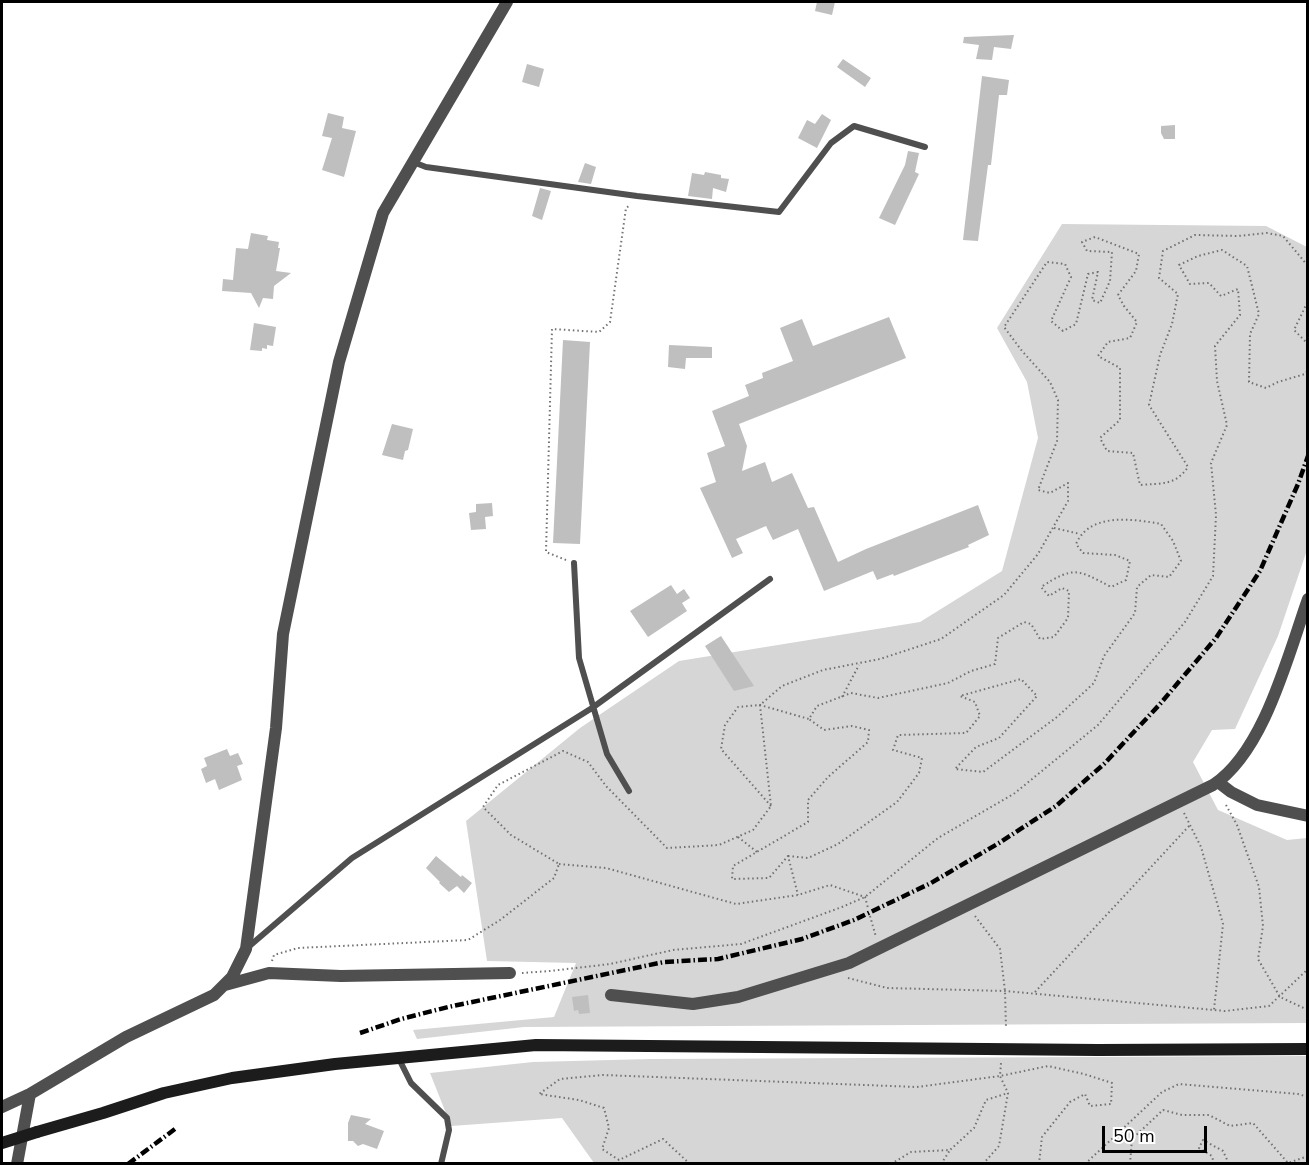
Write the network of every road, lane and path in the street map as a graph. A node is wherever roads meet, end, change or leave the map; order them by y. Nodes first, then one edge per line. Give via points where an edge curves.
1 (507, 2) edge
2 (925, 147) dead end
3 (413, 162) junction
4 (637, 196) junction
5 (1308, 266) edge
6 (1308, 298) edge
7 (1308, 344) edge
8 (1308, 370) edge
9 (1053, 527) junction
10 (1080, 534) junction
11 (574, 563) joint
12 (770, 579) dead end
13 (1308, 599) edge
14 (860, 663) junction
15 (842, 697) junction
16 (760, 705) junction
17 (592, 708) junction
18 (809, 719) junction
19 (1216, 783) junction
20 (629, 791) dead end
21 (1179, 801) junction
22 (771, 806) junction
23 (1308, 816) edge
24 (1190, 825) junction
25 (737, 837) junction
26 (757, 852) junction
27 (788, 856) junction
28 (559, 864) junction
29 (798, 895) junction
30 (865, 897) junction
31 (967, 905) junction
32 (868, 908) dead end
33 (870, 916) dead end
34 (246, 949) junction
35 (879, 949) junction
36 (1308, 969) edge
37 (269, 973) junction
38 (510, 973) joint
39 (845, 977) dead end
40 (224, 985) junction
41 (1005, 991) junction
42 (1034, 993) junction
43 (611, 995) dead end
44 (1280, 997) junction
45 (1214, 1010) junction
46 (1308, 1010) edge
47 (1006, 1028) dead end
48 (1308, 1049) edge
49 (399, 1059) junction
50 (1001, 1064) dead end
51 (1000, 1076) junction
52 (1008, 1093) junction
53 (30, 1094) junction
54 (1308, 1097) edge
55 (2, 1107) edge
56 (2, 1143) edge
57 (950, 1150) junction
58 (1308, 1156) edge
59 (17, 1164) edge
60 (441, 1164) edge
61 (690, 1164) edge
62 (891, 1164) edge
63 (940, 1164) edge
64 (983, 1164) edge
65 (1039, 1164) edge
66 (1085, 1164) edge
67 (1130, 1164) edge
68 (1214, 1164) edge
69 (1229, 1164) edge

1 - 3 street
2 - 4 lane via 854,126 831,143 779,212
3 - 4 lane
3 - 34 street via 382,213 339,362 304,525 283,634 276,728
4 - 11 path via 634,204 626,208 610,322 598,333 552,329 546,552
5 - 9 path via 1283,236 1267,233 1195,236 1163,251 1159,278 1178,294 1149,405 1188,467 1180,478 1169,483 1140,485 1133,453 1107,451 1100,438 1120,420 1119,368 1098,356 1108,342 1130,338 1137,322 1118,295 1136,272 1139,254 1095,237 1082,242 1087,251 1112,252 1110,281 1100,303 1092,300 1098,272 1088,274 1076,324 1063,331 1051,321 1071,277 1065,264 1047,262 1004,327 1050,382 1058,400 1057,441 1038,490 1050,493 1068,483 1068,501
6 - 7 path via 1294,330
8 - 30 path via 1266,388 1249,382 1250,334 1259,314 1247,266 1222,250 1179,265 1190,284 1209,283 1221,296 1238,289 1240,315 1215,346 1217,381 1227,425 1211,463 1216,515 1213,576 1185,622 1098,725 1015,793 938,838
9 - 10 path
9 - 14 path via 1038,554 1004,595 941,639
10 - 15 path via 1076,544 1083,553 1115,555 1130,561 1126,580 1111,586 1083,572 1063,573 1041,587 1049,596 1062,588 1069,591 1068,618 1054,637 1040,639 1031,624 1024,622 998,638 995,664 948,683 878,698 850,693
10 - 27 path via 1099,522 1134,519 1161,524 1181,561 1169,578 1151,574 1137,587 1135,613 1104,656 1094,683 1057,717 983,772 955,768 976,747 999,738 1037,696 1021,679 960,696 975,702 980,716 966,733 898,735 893,750 922,758 919,773 897,802 838,844 808,858
11 - 17 lane via 579,658
12 - 17 lane
13 - 19 street via 1256,735 1241,758
14 - 15 path
14 - 16 path via 823,670 782,686
15 - 18 path via 817,706
16 - 18 path
16 - 22 path
16 - 22 path via 738,707 725,725 721,749
17 - 20 lane via 607,754
17 - 34 lane via 352,858
18 - 26 path via 824,730 852,726 868,730 868,742 828,777 808,801 808,822
19 - 21 street
19 - 23 street via 1257,806
19 - 44 path via 1237,825 1259,887 1263,926 1258,960
21 - 24 path
21 - 31 street
22 - 25 path via 753,830
24 - 42 path
24 - 45 path via 1223,924
25 - 26 path
25 - 28 path via 719,845 667,848 613,794 588,762 563,751 498,786 483,807 511,835
26 - 27 path via 733,866 732,879 769,878
27 - 29 path
28 - 29 path via 606,868 736,904
28 - 37 path via 554,878 468,940 298,948 273,955
29 - 30 path via 830,885
30 - 32 path
30 - 38 path via 741,944 673,950 610,964
31 - 35 street
31 - 41 path via 1000,950
33 - 35 path
34 - 40 street
35 - 43 street via 788,983 726,999 693,1004
36 - 44 path
37 - 38 street
37 - 40 street
39 - 41 path via 887,988
40 - 53 street via 214,995 126,1037
41 - 42 path
41 - 47 path
42 - 45 path
44 - 45 path via 1269,1006
44 - 46 path
48 - 49 main road via 536,1045
49 - 56 main road, bridge via 232,1078 164,1093
49 - 60 lane via 411,1083 447,1118 450,1130
50 - 51 path
51 - 52 path
51 - 61 path via 916,1087 603,1075 560,1078 539,1094 604,1108 609,1128 602,1149 619,1160 663,1139
51 - 65 path via 1048,1066 1112,1083 1111,1104 1090,1106 1085,1094 1070,1101 1042,1137
52 - 57 path via 986,1100 974,1128
52 - 64 path via 999,1146
53 - 55 street
53 - 59 street
54 - 66 path via 1179,1084 1162,1092
57 - 62 path via 911,1152
57 - 63 path
58 - 67 path via 1288,1163 1253,1123 1230,1126 1209,1114 1182,1115 1163,1110 1132,1139
68 - 69 path via 1212,1156 1199,1148 1203,1140 1223,1151

